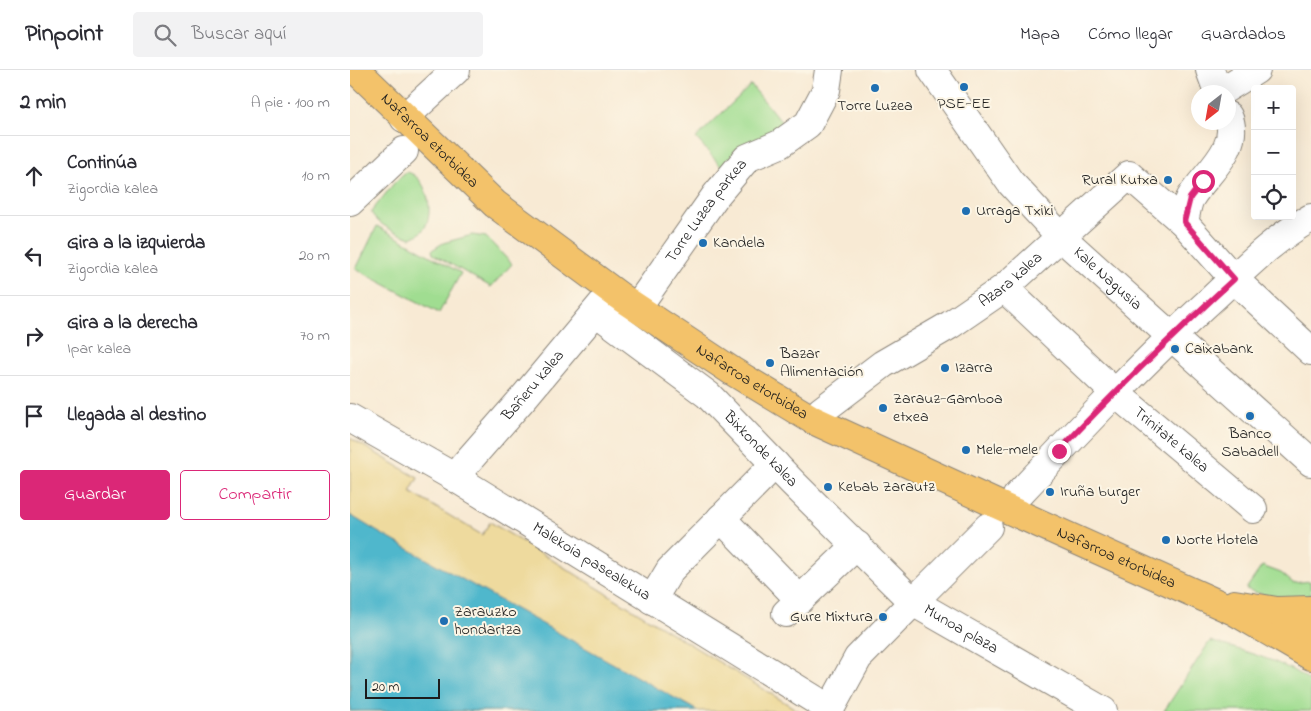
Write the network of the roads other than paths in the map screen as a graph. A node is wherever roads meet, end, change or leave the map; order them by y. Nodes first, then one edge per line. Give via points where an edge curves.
1 (356, 70) edge
2 (456, 70) edge
3 (828, 70) edge
4 (932, 70) edge
5 (1210, 70) edge
6 (1256, 70) edge
7 (1216, 85) edge
8 (1231, 85) edge
9 (404, 118) junction
10 (1231, 130) edge
11 (404, 151) dead end
12 (350, 202) edge
13 (1311, 218) edge
14 (1184, 222) junction
15 (1061, 237) junction
16 (1234, 279) junction
17 (1004, 288) junction
18 (645, 296) dead end
19 (604, 301) junction
20 (1170, 337) junction
21 (1311, 351) edge
22 (1114, 392) junction
23 (821, 410) dead end
24 (350, 418) edge
25 (1311, 462) edge
26 (775, 464) junction
27 (454, 478) junction
28 (1017, 496) dead end
29 (1253, 510) dead end
30 (721, 518) junction
31 (988, 527) dead end
32 (857, 545) junction
33 (652, 600) junction
34 (913, 602) junction
35 (1222, 605) junction
36 (1311, 610) edge
37 (1277, 611) junction
38 (1311, 630) edge
39 (1311, 645) edge
40 (1311, 656) edge
41 (829, 710) edge
42 (1103, 711) edge

1 - 9 main road, Nafarroa etorbidea
2 - 9 street
3 - 18 street, Torre Luzea parkea via 826,90 808,124 780,144 747,158 716,195
4 - 15 street, Kale Nagusia via 1010,182
5 - 7 street
6 - 8 street
9 - 19 main road, Nafarroa etorbidea via 494,204
10 - 14 street via 1230,141 1219,162 1190,198
11 - 12 street
13 - 16 street via 1256,258
14 - 15 street, Azara kalea via 1130,175
14 - 16 street
15 - 17 street, Azara kalea
15 - 20 street, Kale Nagusia
16 - 20 street
16 - 21 street
17 - 22 street, Trinitate kalea
17 - 23 street, Azara kalea via 950,325 883,364
19 - 26 street, Bixkonde kalea via 708,396
19 - 27 street, Bañeru kalea
19 - 35 main road, Nafarroa etorbidea via 732,371 813,420
20 - 22 street
20 - 25 street, Kale Nagusia
22 - 28 street
22 - 29 street, Trinitate kalea
24 - 27 street, Malekoia pasealekua
26 - 30 street
26 - 32 street, Bixkonde kalea
27 - 33 street, Malekoia pasealekua
30 - 32 street via 793,606
30 - 33 street via 670,570
31 - 34 street
32 - 34 street, Bixkonde kalea
33 - 41 street, Malekoia pasealekua
34 - 41 street, Munoa plaza via 858,658
34 - 42 street, Munoa plaza
35 - 37 main road
35 - 39 main road via 1268,621
35 - 40 main road
36 - 37 main road
37 - 38 main road

